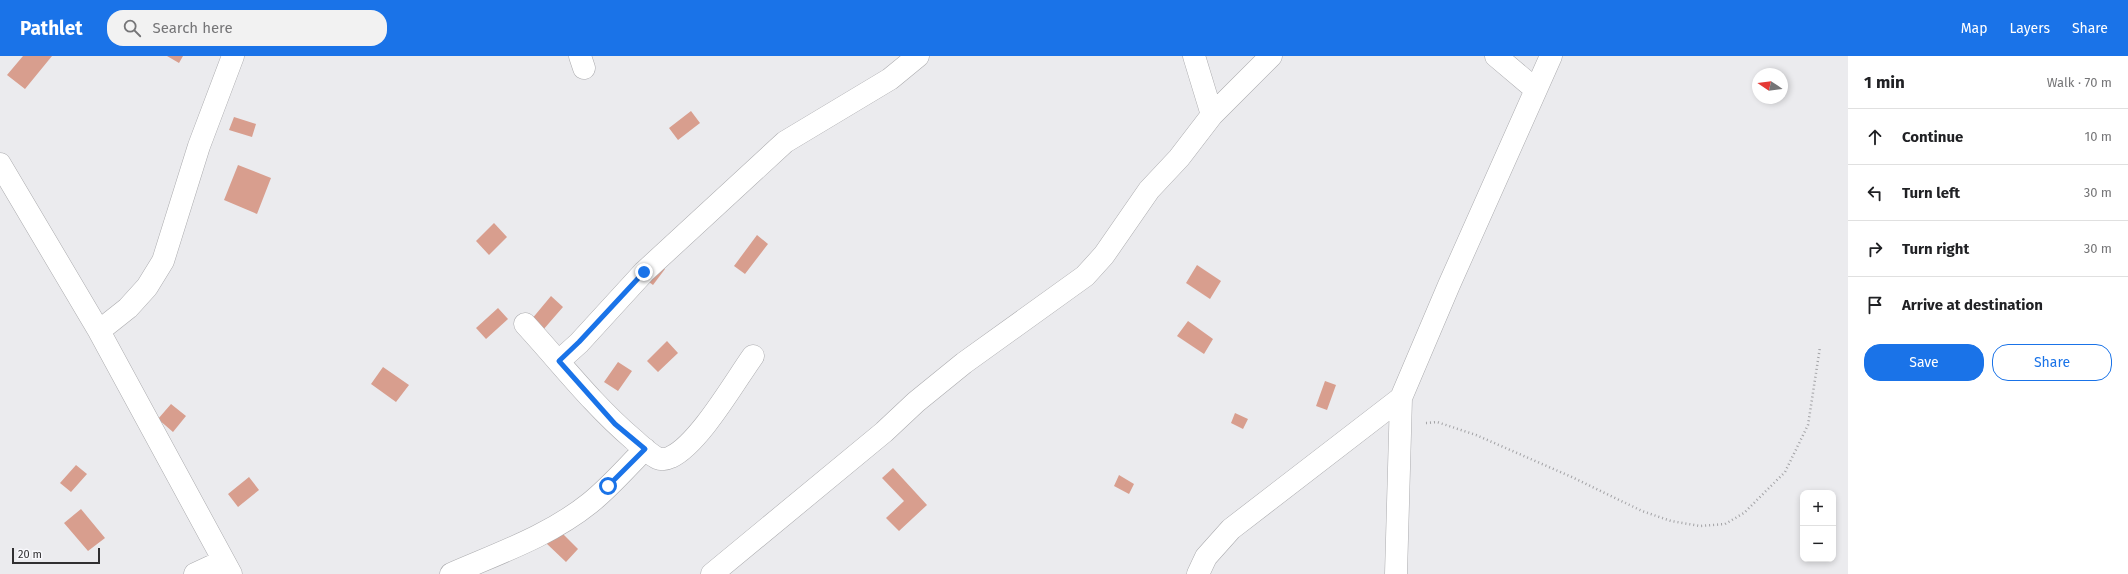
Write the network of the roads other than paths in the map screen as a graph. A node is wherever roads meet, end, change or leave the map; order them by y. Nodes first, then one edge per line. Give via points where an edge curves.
1 (233, 56) edge
2 (918, 56) edge
3 (1194, 56) edge
4 (1271, 56) edge
5 (1496, 56) edge
6 (1551, 56) edge
7 (1535, 89) junction
8 (1212, 115) junction
9 (0, 164) edge
10 (525, 324) dead end
11 (99, 331) junction
12 (753, 356) dead end
13 (559, 361) junction
14 (1401, 398) junction
15 (645, 449) junction
16 (227, 568) edge
17 (195, 574) edge
18 (451, 574) edge
19 (712, 574) edge
20 (1198, 574) edge
21 (1396, 574) edge

1 - 11 street via 199,146 163,261 147,287 128,308
2 - 13 street via 890,79 784,142 644,272
3 - 8 street
4 - 8 street
5 - 7 street
6 - 7 street
7 - 14 street
8 - 19 street via 1179,158 1149,190 1104,255 1085,276 964,363
9 - 11 street
10 - 13 street
11 - 16 street
12 - 15 street via 706,424 683,449 663,460
13 - 15 street via 615,424
14 - 20 street via 1231,529 1206,557
14 - 21 street
15 - 18 street via 590,503 558,525 525,543
16 - 17 street

